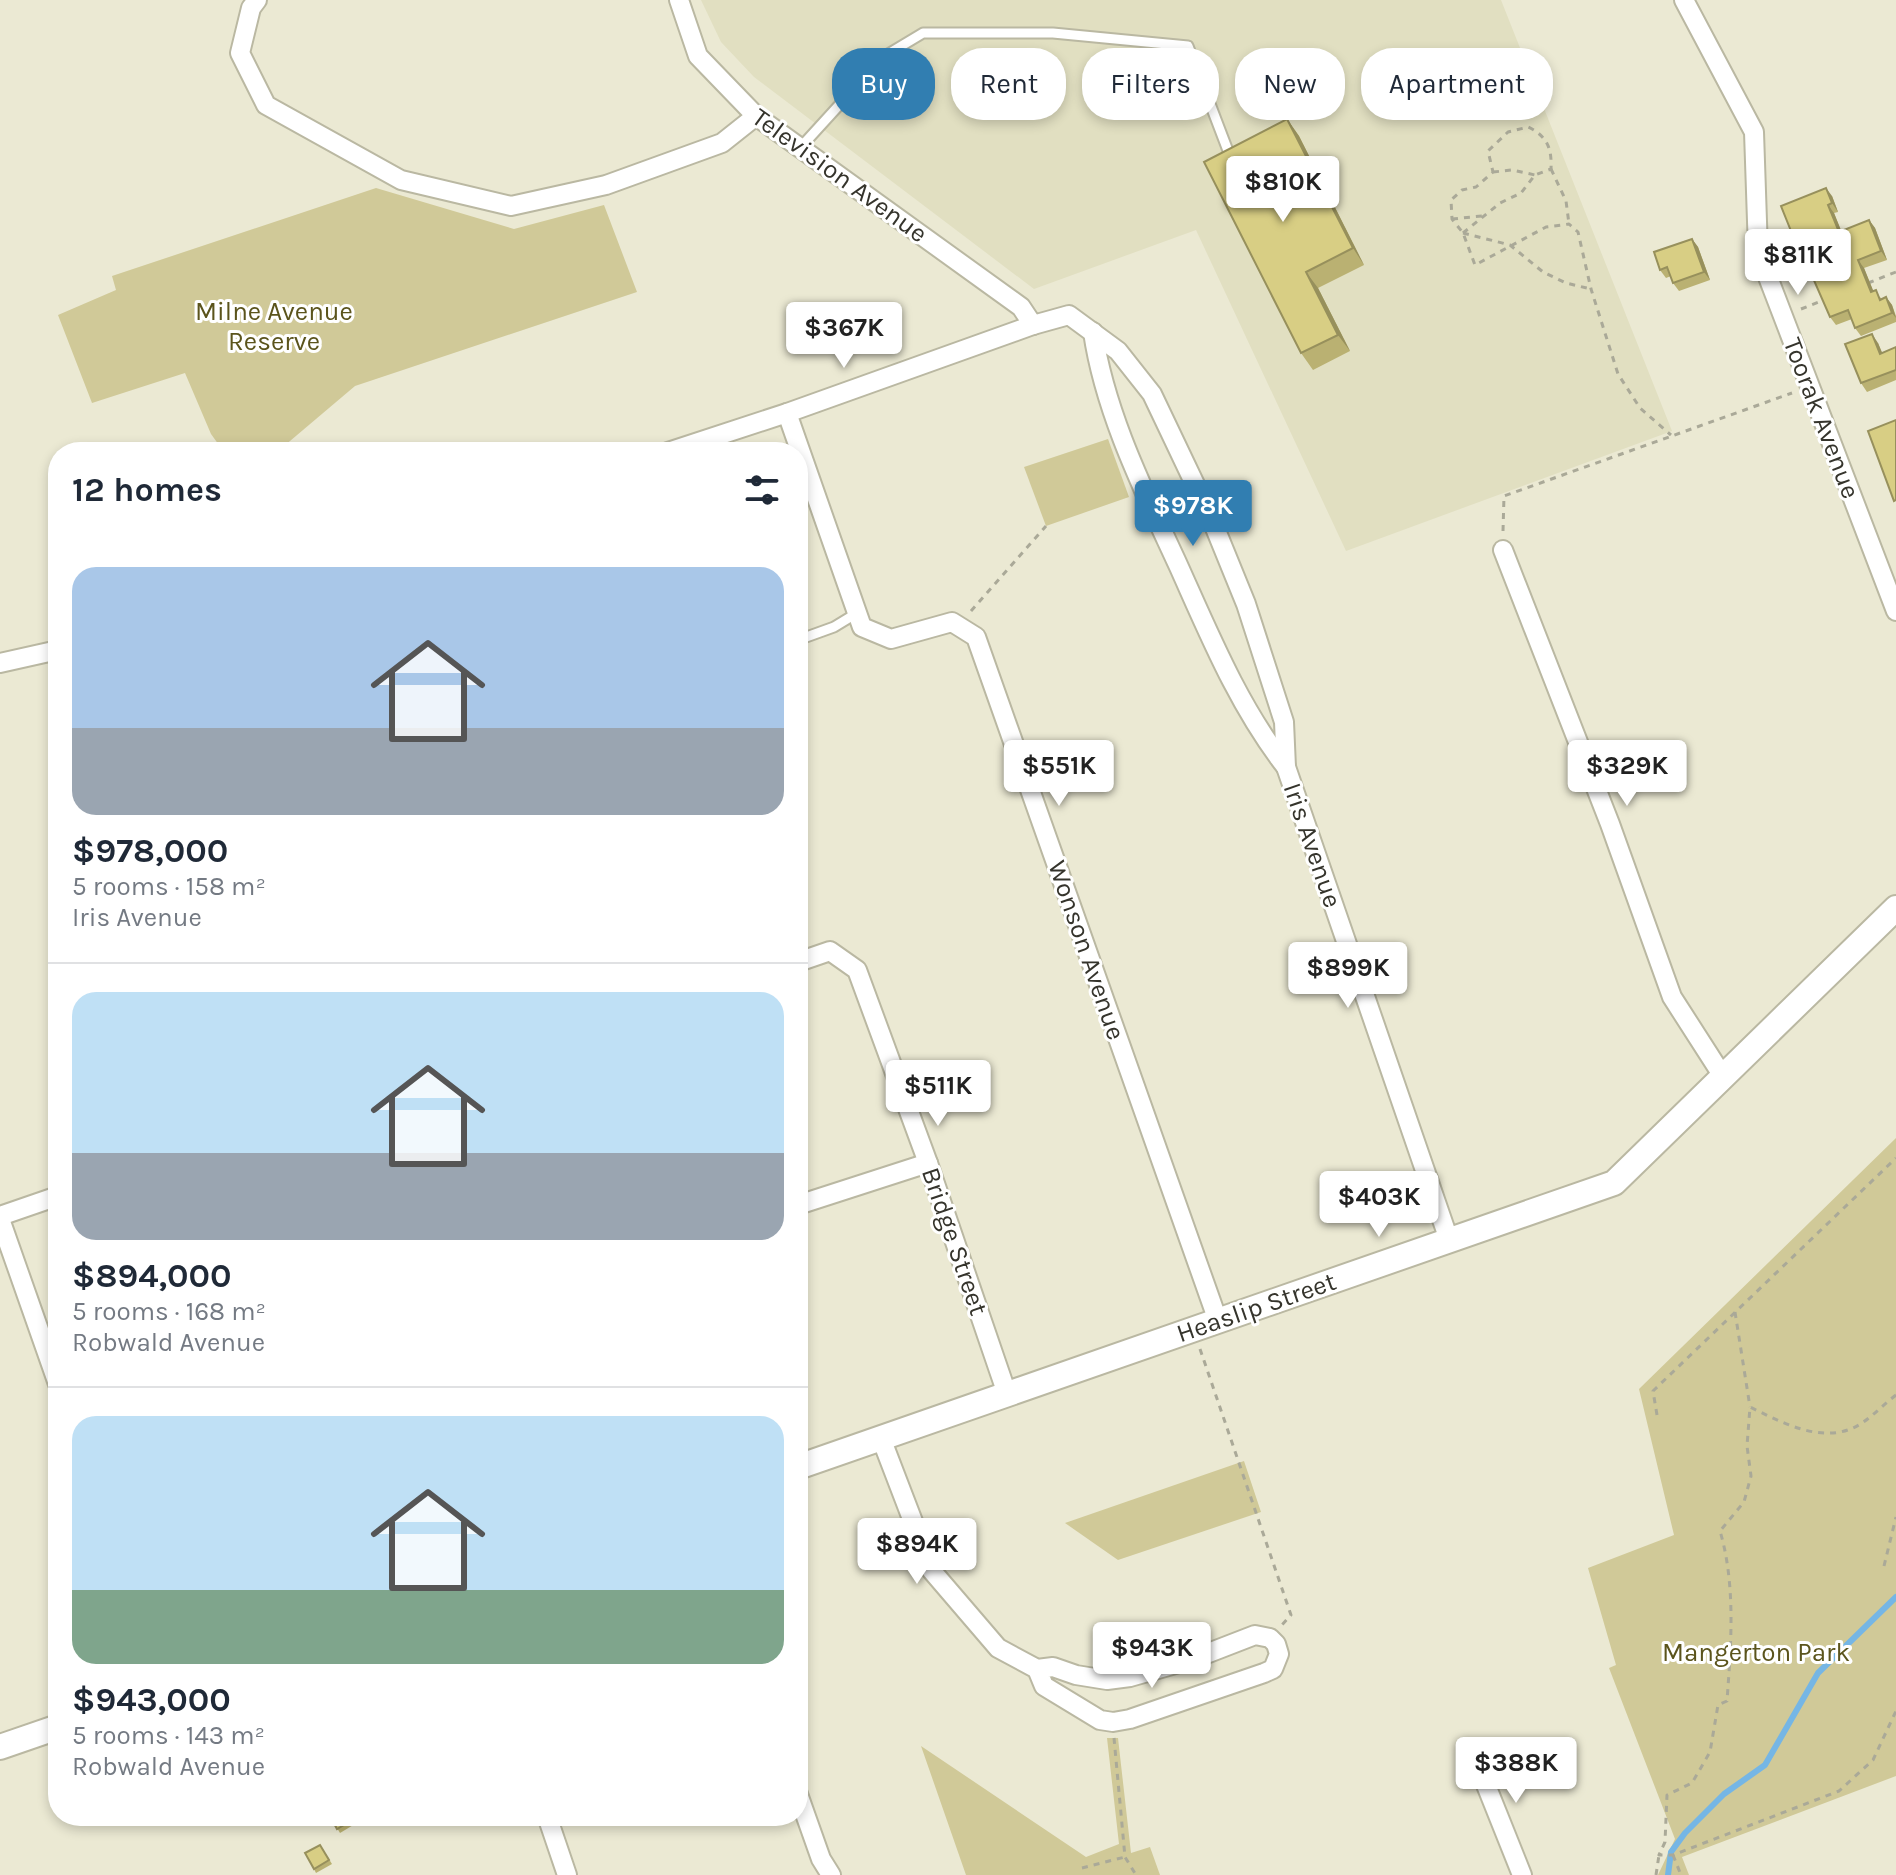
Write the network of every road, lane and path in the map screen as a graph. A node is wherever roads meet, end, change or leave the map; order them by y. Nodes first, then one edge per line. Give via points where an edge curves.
1 (257, 0) edge
2 (679, 0) edge
3 (1684, 0) edge
4 (756, 116) junction
5 (800, 148) junction
6 (1230, 156) edge
7 (1551, 169) junction
8 (1493, 172) junction
9 (1535, 175) junction
10 (1482, 216) junction
11 (1452, 219) junction
12 (1569, 224) junction
13 (1463, 233) junction
14 (1510, 245) junction
15 (1896, 272) edge
16 (1867, 283) edge
17 (1591, 289) junction
18 (1823, 301) edge
19 (1802, 309) dead end
20 (1033, 325) junction
21 (1093, 332) junction
22 (1810, 387) junction
23 (787, 413) junction
24 (1671, 435) junction
25 (699, 442) edge
26 (797, 442) edge
27 (808, 473) edge
28 (1046, 526) dead end
29 (1503, 550) joint
30 (1896, 611) edge
31 (857, 613) junction
32 (958, 626) junction
33 (808, 636) edge
34 (48, 652) edge
35 (0, 663) edge
36 (1286, 767) junction
37 (1896, 908) edge
38 (808, 959) edge
39 (1724, 1078) junction
40 (1896, 1158) edge
41 (928, 1163) junction
42 (48, 1200) edge
43 (808, 1202) edge
44 (0, 1218) edge
45 (1449, 1240) junction
46 (1735, 1312) junction
47 (1218, 1321) junction
48 (1193, 1329) junction
49 (48, 1355) edge
50 (1007, 1394) junction
51 (1896, 1395) edge
52 (1750, 1407) junction
53 (1657, 1415) dead end
54 (881, 1438) junction
55 (808, 1464) edge
56 (1896, 1517) edge
57 (1884, 1566) dead end
58 (1270, 1638) junction
59 (1037, 1669) junction
60 (1896, 1711) edge
61 (1113, 1722) junction
62 (48, 1730) edge
63 (0, 1747) edge
64 (1472, 1750) dead end
65 (808, 1822) edge
66 (550, 1826) edge
67 (1659, 1855) junction
68 (1673, 1855) junction
69 (1125, 1857) junction
70 (1082, 1868) dead end
71 (567, 1875) edge
72 (831, 1875) edge
73 (1136, 1875) edge
74 (1522, 1875) edge
75 (1656, 1875) edge
76 (1681, 1875) edge

1 - 4 street via 240,53 266,105 401,180 511,206 606,185 722,143
2 - 4 street, Television Avenue via 698,56
3 - 22 street, Toorak Avenue via 1754,132 1758,251
4 - 5 street, Television Avenue
5 - 6 lane via 883,57 923,33 1053,33 1188,46
5 - 20 street, Television Avenue via 1021,307
7 - 8 path via 1552,150 1528,127 1508,132 1488,151
7 - 9 path
7 - 12 path via 1566,201
8 - 9 path
8 - 11 path via 1451,200
9 - 10 path via 1521,193
10 - 11 path
10 - 13 path
11 - 13 path
12 - 14 path via 1546,227
12 - 17 path via 1578,232
13 - 14 path
13 - 14 path via 1475,265
14 - 17 path via 1543,272
15 - 16 path
17 - 24 path via 1618,374 1640,408
18 - 19 path
20 - 21 street, Iris Avenue via 1069,315
20 - 23 street
21 - 36 street, Iris Avenue via 1097,362 1136,472 1213,641 1261,734
21 - 36 street, Iris Avenue via 1118,351 1152,394 1211,518 1284,722
22 - 24 path
22 - 30 street, Toorak Avenue
23 - 25 street
23 - 26 street
24 - 29 path via 1504,496
27 - 31 street
28 - 32 path
29 - 39 street via 1672,997
31 - 32 street via 862,627 891,639 952,622
31 - 33 lane
32 - 47 street, Wonson Avenue via 976,637
34 - 35 street
36 - 45 street, Iris Avenue
37 - 39 street, Heaslip Street
38 - 41 street, Bridge Street via 830,951 857,970
39 - 45 street, Heaslip Street via 1614,1183
40 - 46 path
41 - 43 street
41 - 50 street, Bridge Street
42 - 44 street
44 - 49 street
45 - 47 street, Heaslip Street
46 - 52 path
46 - 53 path via 1653,1391
47 - 48 street, Heaslip Street
48 - 50 street, Heaslip Street
48 - 58 path via 1291,1615
50 - 54 street, Heaslip Street
51 - 52 path via 1860,1425 1830,1433 1798,1429
52 - 67 path via 1751,1476 1744,1502 1720,1531 1732,1623 1727,1701 1718,1705 1710,1752 1692,1783 1667,1795 1665,1842
54 - 55 street, Heaslip Street
54 - 59 street via 932,1571 998,1648
56 - 57 path
58 - 59 street via 1255,1635 1130,1677 1107,1680 1053,1667
58 - 61 street via 1279,1654 1273,1669
59 - 61 street via 1044,1686 1100,1720
60 - 68 path via 1873,1760 1839,1791
61 - 69 path
62 - 63 street
64 - 74 street
65 - 72 street
66 - 71 street
67 - 68 path
67 - 75 path
68 - 76 path
69 - 70 path
69 - 73 path

